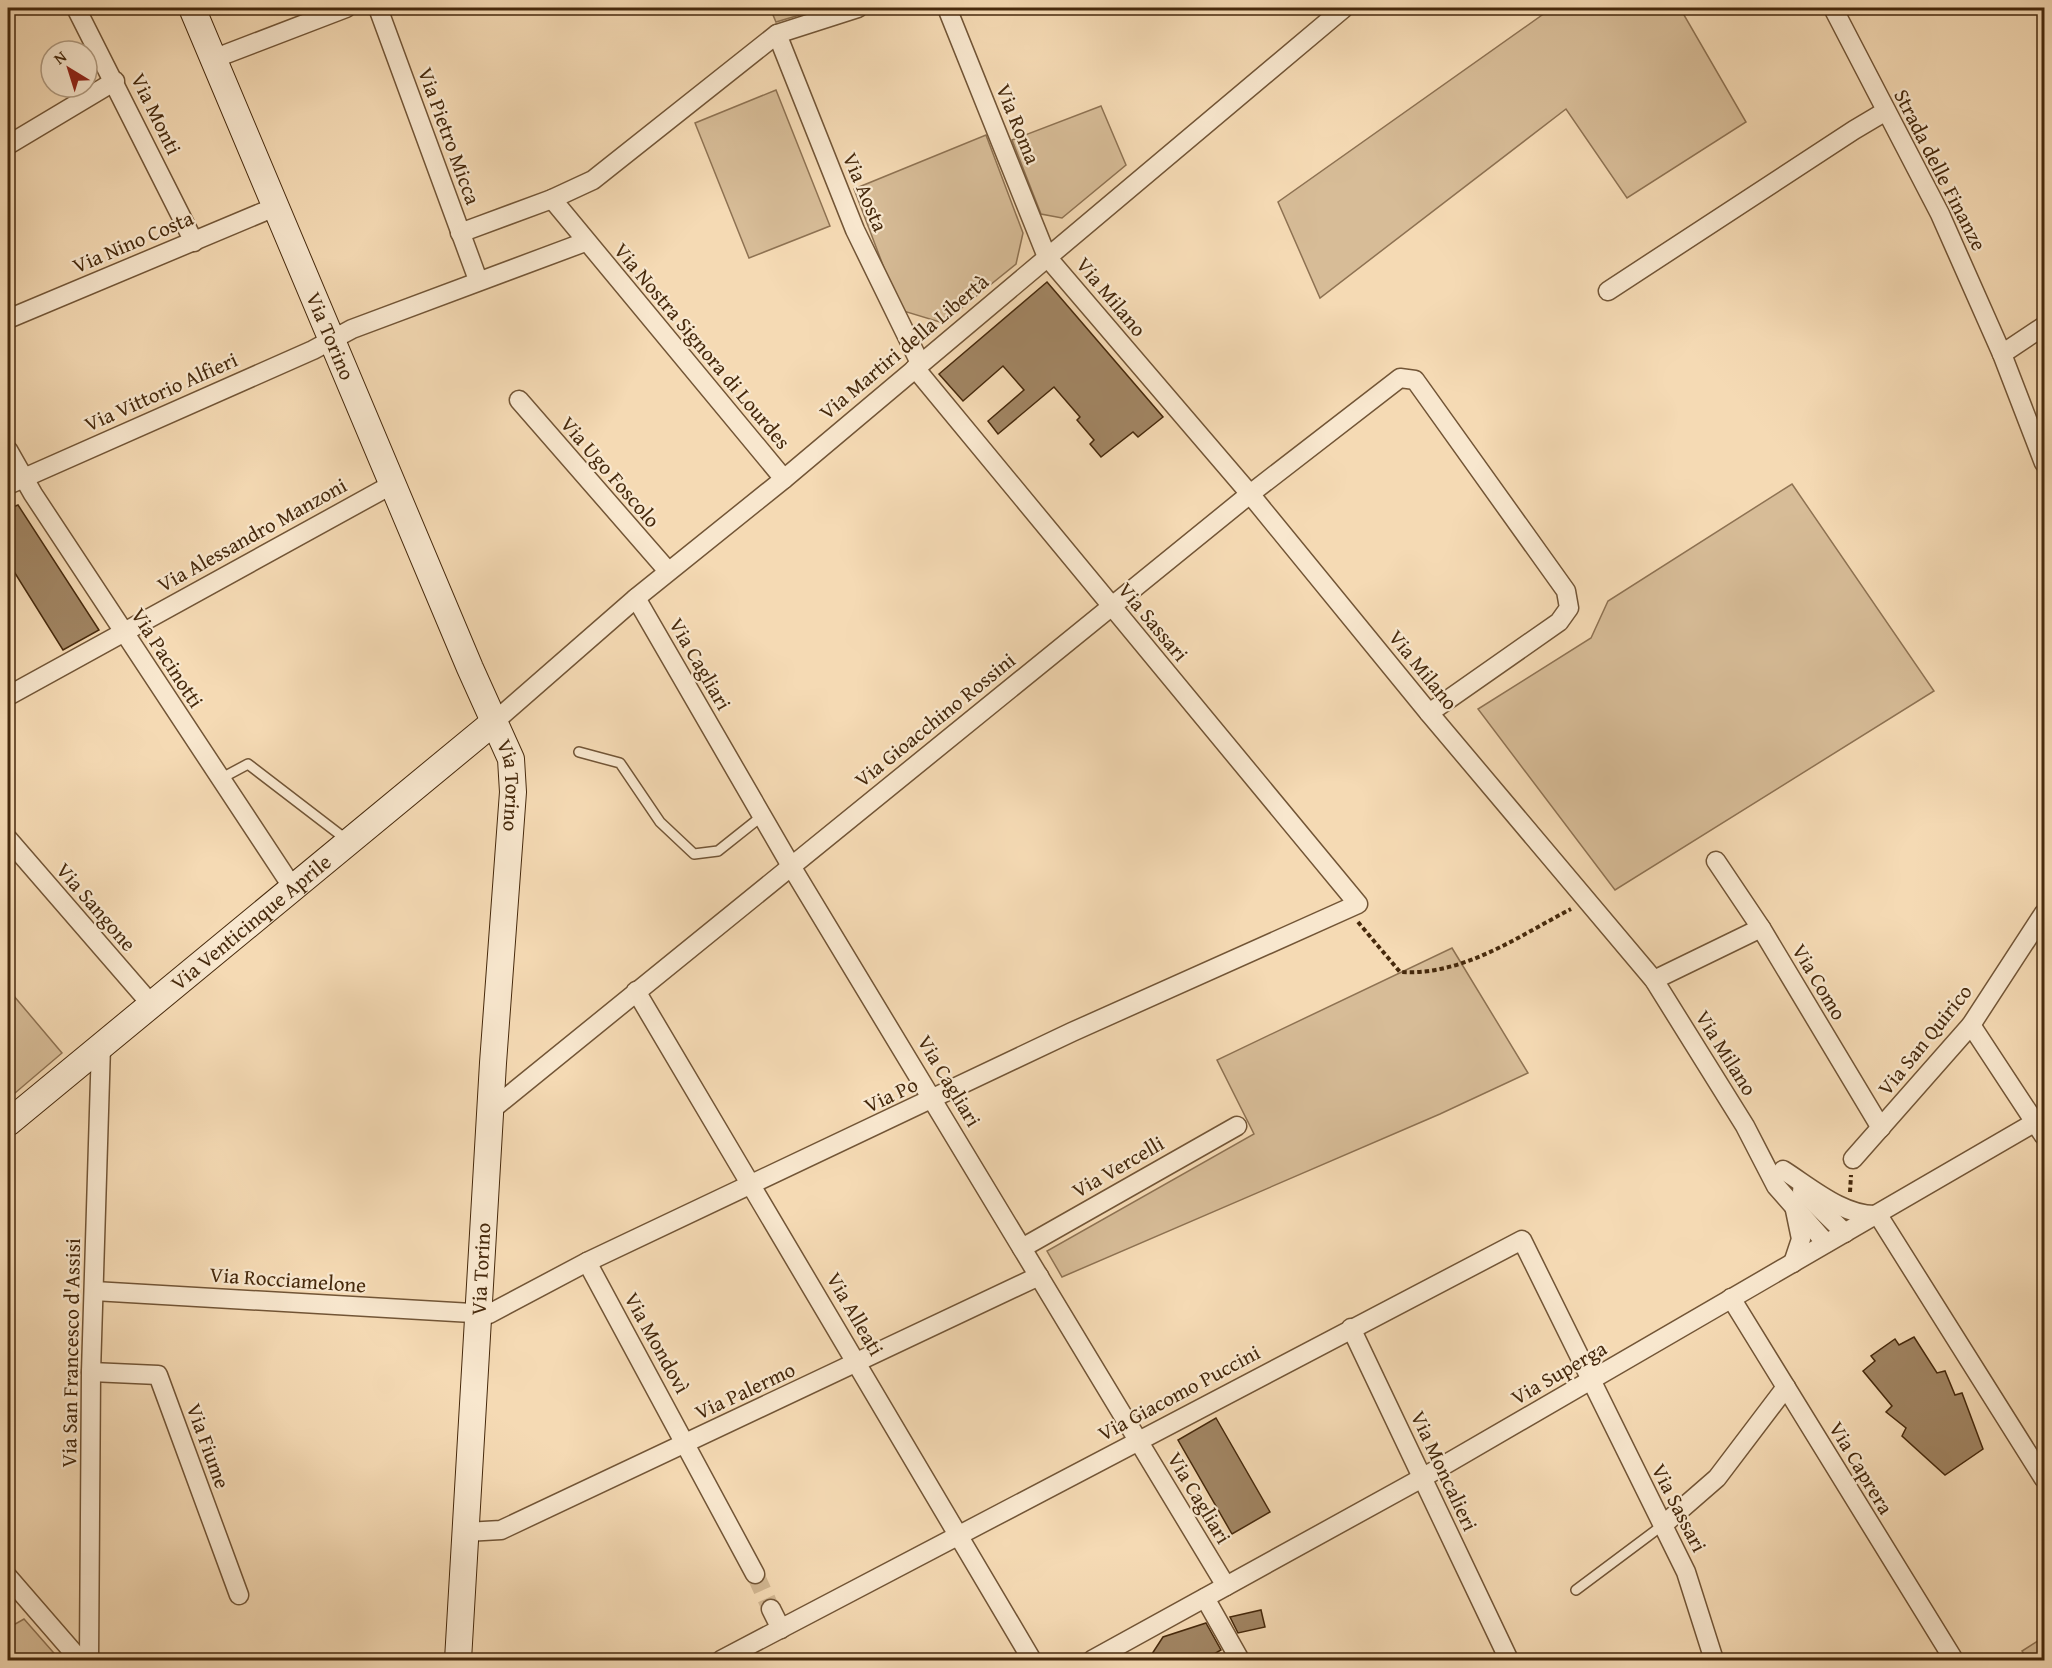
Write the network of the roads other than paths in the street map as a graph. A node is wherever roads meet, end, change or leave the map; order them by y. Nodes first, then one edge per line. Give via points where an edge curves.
1 (76, 8) edge
2 (192, 8) edge
3 (346, 8) edge
4 (378, 8) edge
5 (858, 8) edge
6 (947, 8) edge
7 (1344, 8) edge
8 (1833, 8) edge
9 (777, 34) junction
10 (213, 59) junction
11 (115, 81) junction
12 (1886, 111) junction
13 (8, 145) edge
14 (552, 199) junction
15 (275, 207) junction
16 (460, 233) junction
17 (194, 242) junction
18 (585, 242) junction
19 (1047, 256) junction
20 (478, 280) junction
21 (1608, 291) dead end
22 (8, 319) edge
23 (2044, 326) edge
24 (332, 340) junction
25 (2002, 354) junction
26 (918, 365) junction
27 (519, 400) dead end
28 (8, 450) edge
29 (2044, 464) edge
30 (784, 479) junction
31 (16, 481) edge
32 (393, 484) junction
33 (1250, 494) junction
34 (668, 571) junction
35 (636, 598) junction
36 (1111, 607) junction
37 (123, 632) junction
38 (8, 696) edge
39 (1429, 713) junction
40 (494, 722) junction
41 (579, 752) dead end
42 (220, 779) junction
43 (762, 816) junction
44 (8, 839) edge
45 (349, 842) junction
46 (1716, 861) dead end
47 (791, 866) junction
48 (293, 888) junction
49 (1352, 907) joint
50 (2044, 913) edge
51 (1761, 928) junction
52 (1654, 980) junction
53 (636, 990) junction
54 (151, 1004) junction
55 (1971, 1025) junction
56 (100, 1046) junction
57 (934, 1099) junction
58 (490, 1111) junction
59 (8, 1123) edge
60 (2042, 1125) edge
61 (1237, 1126) dead end
62 (1745, 1126) junction
63 (1881, 1128) junction
64 (1853, 1159) road end
65 (1783, 1170) junction
66 (753, 1184) junction
67 (1794, 1207) junction
68 (1878, 1215) junction
69 (1845, 1233) junction
70 (1826, 1243) junction
71 (1022, 1248) junction
72 (587, 1262) junction
73 (1793, 1263) junction
74 (1039, 1276) junction
75 (94, 1291) junction
76 (1731, 1298) junction
77 (479, 1314) junction
78 (1351, 1328) junction
79 (857, 1362) junction
80 (91, 1372) junction
81 (1590, 1380) junction
82 (1786, 1387) junction
83 (1138, 1440) junction
84 (687, 1444) junction
85 (1422, 1478) junction
86 (2044, 1479) edge
87 (1663, 1525) junction
88 (466, 1532) junction
89 (958, 1537) junction
90 (755, 1574) tunnel mouth
91 (8, 1576) edge
92 (1226, 1586) junction
93 (1576, 1590) dead end
94 (239, 1595) dead end
95 (1205, 1598) junction
96 (771, 1609) tunnel mouth
97 (781, 1629) junction
98 (80, 1660) edge
99 (89, 1660) edge
100 (458, 1660) edge
101 (721, 1660) edge
102 (1032, 1660) edge
103 (1092, 1660) edge
104 (1240, 1660) edge
105 (1509, 1660) edge
106 (1714, 1660) edge
107 (1954, 1660) edge

1 - 11 street, Via Monti
2 - 10 main road, Via Torino
3 - 10 street
4 - 16 street, Via Pietro Micca
5 - 9 street
6 - 19 street, Via Roma
7 - 19 street, Via Martiri della Libertà
8 - 12 street, Strada delle Finanze
9 - 14 street via 593,180
9 - 26 street, Via Aosta via 855,230
10 - 15 main road, Via Torino
11 - 13 street
11 - 17 street, Via Monti
12 - 21 street
12 - 25 street, Strada delle Finanze via 1940,214
14 - 16 street
14 - 18 street, Via Nostra Signora di Lourdes
15 - 17 street, Via Nino Costa
15 - 24 main road, Via Torino
16 - 20 street, Via Pietro Micca
17 - 22 street, Via Nino Costa
18 - 20 street, Via Vittorio Alfieri
18 - 30 street, Via Nostra Signora di Lourdes
19 - 26 street, Via Martiri della Libertà
19 - 33 street, Via Milano
20 - 24 street, Via Vittorio Alfieri
23 - 25 street
24 - 31 street, Via Vittorio Alfieri
24 - 32 main road, Via Torino
25 - 29 street, Strada delle Finanze
26 - 30 street, Via Martiri della Libertà
26 - 36 street, Via Sassari
27 - 34 street, Via Ugo Foscolo
28 - 31 street, Via Pacinotti
30 - 34 street, Via Martiri della Libertà
31 - 37 street, Via Pacinotti
32 - 37 street, Via Alessandro Manzoni
32 - 40 main road, Via Torino
33 - 36 street, Via Gioacchino Rossini
33 - 39 street, Via Milano
33 - 39 street, Via Gioacchino Rossini via 1400,378 1415,380 1566,591 1569,608 1559,622
34 - 35 street, Via Martiri della Libertà
35 - 40 street, Via Martiri della Libertà
35 - 43 street, Via Cagliari
36 - 47 street, Via Gioacchino Rossini
36 - 49 street, Via Sassari
37 - 38 street, Via Alessandro Manzoni
37 - 42 street, Via Pacinotti
39 - 52 street, Via Milano
40 - 45 main road, Via Venticinque Aprile
40 - 58 main road, Via Torino via 511,759 514,781
41 - 43 lane via 620,763 660,822 694,854 718,851
42 - 45 lane via 248,764
42 - 48 street, Via Pacinotti
43 - 47 street, Via Cagliari
44 - 54 street, Via Sangone
45 - 48 main road, Via Venticinque Aprile
46 - 51 street, Via Como
47 - 53 street, Via Gioacchino Rossini
47 - 57 street, Via Cagliari
48 - 54 main road, Via Venticinque Aprile
49 - 57 street, Via Po via 1072,1032
50 - 55 street, Via San Quirico
51 - 52 street
51 - 63 street, Via Como
52 - 62 street, Via Milano
53 - 58 street, Via Gioacchino Rossini
53 - 66 street, Via Alleati
54 - 56 main road, Via Venticinque Aprile
55 - 60 street
55 - 63 street, Via San Quirico
56 - 59 main road, Via Venticinque Aprile
56 - 75 street, Via San Francesco d'Assisi
57 - 66 street, Via Po
57 - 71 street, Via Cagliari
58 - 77 main road, Via Torino
60 - 68 street, Via Superga
61 - 71 street, Via Vercelli
62 - 65 street, Via Milano
62 - 67 street, Via Milano via 1776,1186
63 - 64 street, Via San Quirico
65 - 68 street via 1848,1209
65 - 69 street, Via Milano
66 - 72 street, Via Po
66 - 79 street, Via Alleati
67 - 70 street, Via Milano
67 - 73 street via 1801,1239
68 - 69 street, Via Superga
68 - 86 street
69 - 70 street, Via Superga
70 - 73 street, Via Superga
71 - 74 street, Via Cagliari
72 - 77 street, Via Po via 501,1309
72 - 84 street, Via Mondovì
73 - 76 street, Via Superga
74 - 79 street, Via Palermo
74 - 83 street, Via Cagliari
75 - 77 street, Via Rocciamelone
75 - 80 street, Via San Francesco d'Assisi
76 - 81 street, Via Superga
76 - 82 street, Via Caprera
77 - 88 main road, Via Torino
78 - 81 street, Via Giacomo Puccini via 1522,1240
78 - 83 street, Via Giacomo Puccini
78 - 85 street, Via Moncalieri
79 - 84 street, Via Palermo
79 - 89 street, Via Alleati
80 - 94 street, Via Fiume via 158,1376
80 - 99 street, Via San Francesco d'Assisi
81 - 85 street, Via Superga
81 - 87 street, Via Sassari
82 - 87 street via 1717,1478
82 - 107 street, Via Caprera
83 - 89 street, Via Giacomo Puccini
83 - 92 street, Via Cagliari
84 - 88 street, Via Palermo via 501,1530
84 - 90 street, Via Mondovì
85 - 92 street, Via Superga
85 - 105 street, Via Moncalieri
87 - 93 lane
87 - 106 street, Via Sassari via 1686,1572
88 - 100 main road, Via Torino
89 - 97 street, Via Giacomo Puccini
89 - 102 street, Via Alleati
91 - 98 street
92 - 95 street, Via Superga
95 - 103 street, Via Superga
95 - 104 street
96 - 97 street
97 - 101 street, Via Giacomo Puccini

